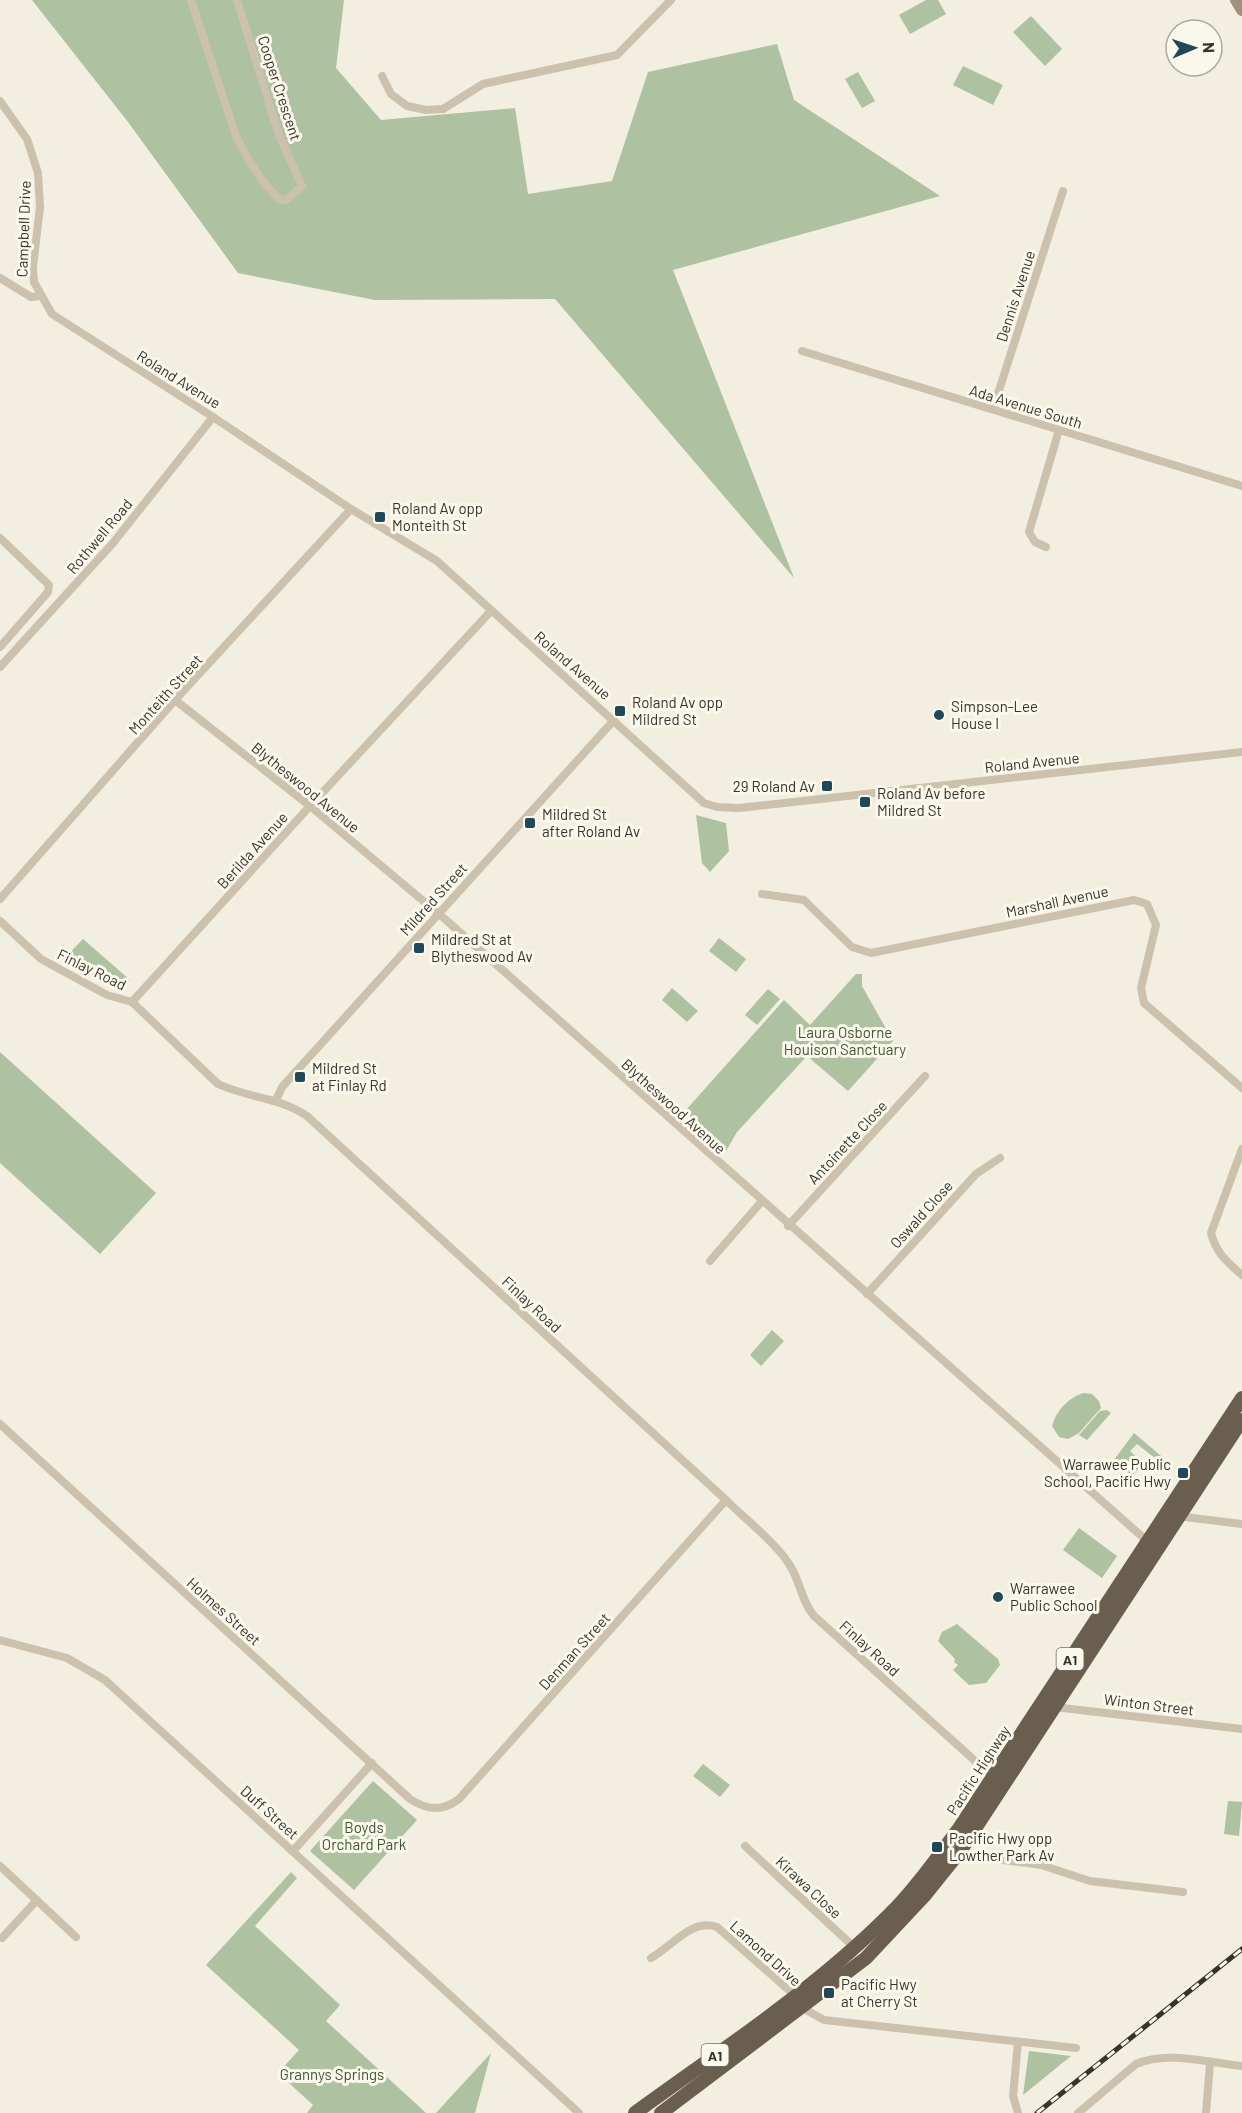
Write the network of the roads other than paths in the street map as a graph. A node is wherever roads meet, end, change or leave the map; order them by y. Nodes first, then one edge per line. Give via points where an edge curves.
1 (191, 0) edge
2 (237, 0) edge
3 (671, 0) edge
4 (1236, 0) edge
5 (1242, 10) edge
6 (382, 76) dead end
7 (0, 101) edge
8 (1063, 191) dead end
9 (0, 278) edge
10 (40, 296) junction
11 (802, 351) dead end
12 (993, 409) junction
13 (213, 417) junction
14 (1059, 430) junction
15 (1242, 486) edge
16 (351, 509) junction
17 (0, 538) edge
18 (1046, 547) dead end
19 (491, 611) junction
20 (0, 647) edge
21 (0, 667) edge
22 (175, 700) junction
23 (614, 720) junction
24 (1242, 752) edge
25 (310, 806) junction
26 (762, 894) dead end
27 (0, 898) edge
28 (438, 914) junction
29 (0, 921) edge
30 (132, 1002) junction
31 (925, 1076) dead end
32 (1242, 1088) edge
33 (276, 1100) junction
34 (1242, 1149) edge
35 (1000, 1158) dead end
36 (761, 1202) junction
37 (788, 1226) junction
38 (710, 1261) dead end
39 (1242, 1275) edge
40 (867, 1294) junction
41 (1242, 1398) edge
42 (1242, 1420) edge
43 (0, 1424) edge
44 (726, 1500) junction
45 (1172, 1514) junction
46 (1242, 1524) edge
47 (1147, 1541) junction
48 (0, 1640) edge
49 (1054, 1707) junction
50 (1242, 1729) edge
51 (372, 1763) junction
52 (993, 1777) junction
53 (435, 1809) joint
54 (745, 1846) dead end
55 (961, 1850) junction
56 (293, 1851) junction
57 (0, 1866) edge
58 (1183, 1892) dead end
59 (37, 1900) junction
60 (76, 1937) dead end
61 (2, 1938) dead end
62 (855, 1948) junction
63 (651, 1958) dead end
64 (800, 2002) junction
65 (1018, 2042) junction
66 (1076, 2048) dead end
67 (1210, 2063) junction
68 (1242, 2066) edge
69 (579, 2113) edge
70 (635, 2113) edge
71 (661, 2113) edge
72 (1018, 2113) edge
73 (1078, 2113) edge
74 (1206, 2113) edge

1 - 2 street, Cooper Crescent via 236,136 267,188 280,200 286,200 302,186 279,135
3 - 6 street via 617,55 483,84 443,109 407,106 391,94
4 - 5 main road
7 - 10 street, Campbell Drive via 27,139 38,173 40,207 33,267
8 - 12 street, Dennis Avenue
9 - 10 street, Roland Avenue via 31,297
10 - 13 street, Roland Avenue via 52,314
11 - 12 street, Ada Avenue South
12 - 14 street, Ada Avenue South
13 - 16 street, Roland Avenue
13 - 21 street, Rothwell Road via 113,543
14 - 15 street, Ada Avenue South
14 - 18 street via 1030,529 1031,538
16 - 19 street, Roland Avenue via 437,561
16 - 22 street, Monteith Street
17 - 20 street via 49,585 48,592
19 - 23 street, Roland Avenue
19 - 25 street, Berilda Avenue
22 - 25 street, Blytheswood Avenue
22 - 27 street, Monteith Street
23 - 24 street, Roland Avenue via 698,799 710,806 728,808
23 - 28 street, Mildred Street
25 - 28 street, Blytheswood Avenue
25 - 30 street, Berilda Avenue
26 - 32 street, Marshall Avenue via 804,900 852,947 871,953 1134,900 1147,904 1156,925 1141,988 1144,1003
28 - 33 street, Mildred Street via 282,1087
28 - 36 street, Blytheswood Avenue
29 - 30 street, Finlay Road via 40,959 107,995
30 - 33 street, Finlay Road via 218,1084 234,1092
31 - 37 street, Antoinette Close
33 - 44 street, Finlay Road via 307,1116
34 - 39 street via 1211,1233 1214,1247
35 - 40 street, Oswald Close via 976,1174
36 - 37 street, Blytheswood Avenue
36 - 38 street
37 - 40 street, Blytheswood Avenue
40 - 47 street, Blytheswood Avenue
41 - 45 highway, Pacific Highway / A1
42 - 45 highway, Pacific Highway / A1
43 - 51 street, Holmes Street
44 - 52 street, Finlay Road via 784,1557 814,1616
44 - 53 street, Denman Street via 459,1799
45 - 46 street
45 - 47 highway, Pacific Highway / A1
45 - 49 highway, Pacific Highway / A1
47 - 52 highway, Pacific Highway / A1
48 - 56 street, Duff Street via 67,1658 105,1680
49 - 50 street, Winton Street
49 - 55 highway, Pacific Highway / A1
51 - 53 street, Holmes Street via 410,1799
51 - 56 street
52 - 62 highway, Pacific Highway / A1 via 919,1883
54 - 62 street, Kirawa Close
55 - 58 street via 968,1855 1041,1864 1090,1881
55 - 64 highway, Pacific Highway / A1 via 866,1958
56 - 69 street, Duff Street
57 - 59 street
59 - 60 street
59 - 61 street
62 - 64 highway, Pacific Highway / A1
63 - 64 street, Lamond Drive via 687,1931 710,1925
64 - 65 street via 824,2020
64 - 70 highway, Pacific Highway / A1
64 - 71 highway, Pacific Highway / A1
65 - 66 street
65 - 72 street via 1013,2096
67 - 68 street
67 - 73 street via 1147,2059
67 - 74 street

